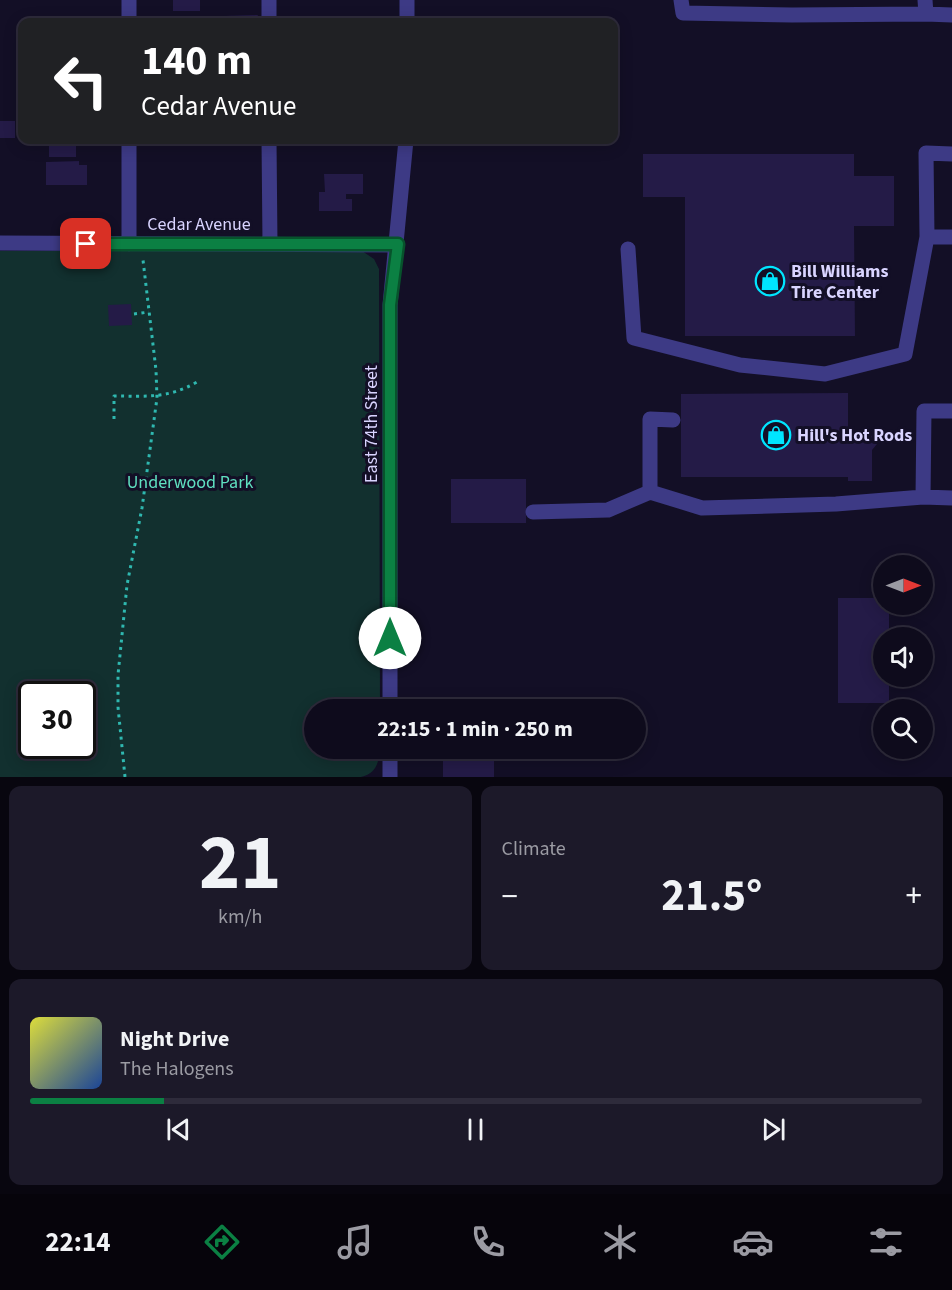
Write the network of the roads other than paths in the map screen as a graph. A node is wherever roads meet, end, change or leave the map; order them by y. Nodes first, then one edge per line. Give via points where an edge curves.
1 (129, 0) edge
2 (269, 0) edge
3 (407, 0) edge
4 (681, 0) edge
5 (926, 7) edge
6 (952, 15) edge
7 (129, 18) edge
8 (269, 18) edge
9 (407, 18) edge
10 (129, 144) edge
11 (269, 144) edge
12 (406, 144) edge
13 (952, 154) edge
14 (927, 237) junction
15 (952, 237) edge
16 (0, 243) edge
17 (135, 244) junction
18 (270, 244) junction
19 (398, 244) junction
20 (628, 249) dead end
21 (952, 411) edge
22 (673, 420) dead end
23 (650, 492) junction
24 (923, 496) junction
25 (952, 498) edge
26 (533, 512) dead end
27 (390, 699) edge
28 (390, 759) edge
29 (390, 777) edge

1 - 7 street
2 - 8 street
3 - 9 street
4 - 5 street via 683,13 792,15
5 - 6 street
10 - 17 street
11 - 18 street
12 - 19 street, East 74th Street
13 - 14 street via 926,153
14 - 15 street
14 - 20 street via 905,354 825,374 740,365 634,338
16 - 17 street, Cedar Avenue
17 - 18 street, Cedar Avenue
18 - 19 street, Cedar Avenue
19 - 27 street, East 74th Street via 390,305
21 - 24 street via 924,411
22 - 23 street via 650,419
23 - 24 street via 702,508 837,504
23 - 26 street via 608,510
24 - 25 street
28 - 29 street

